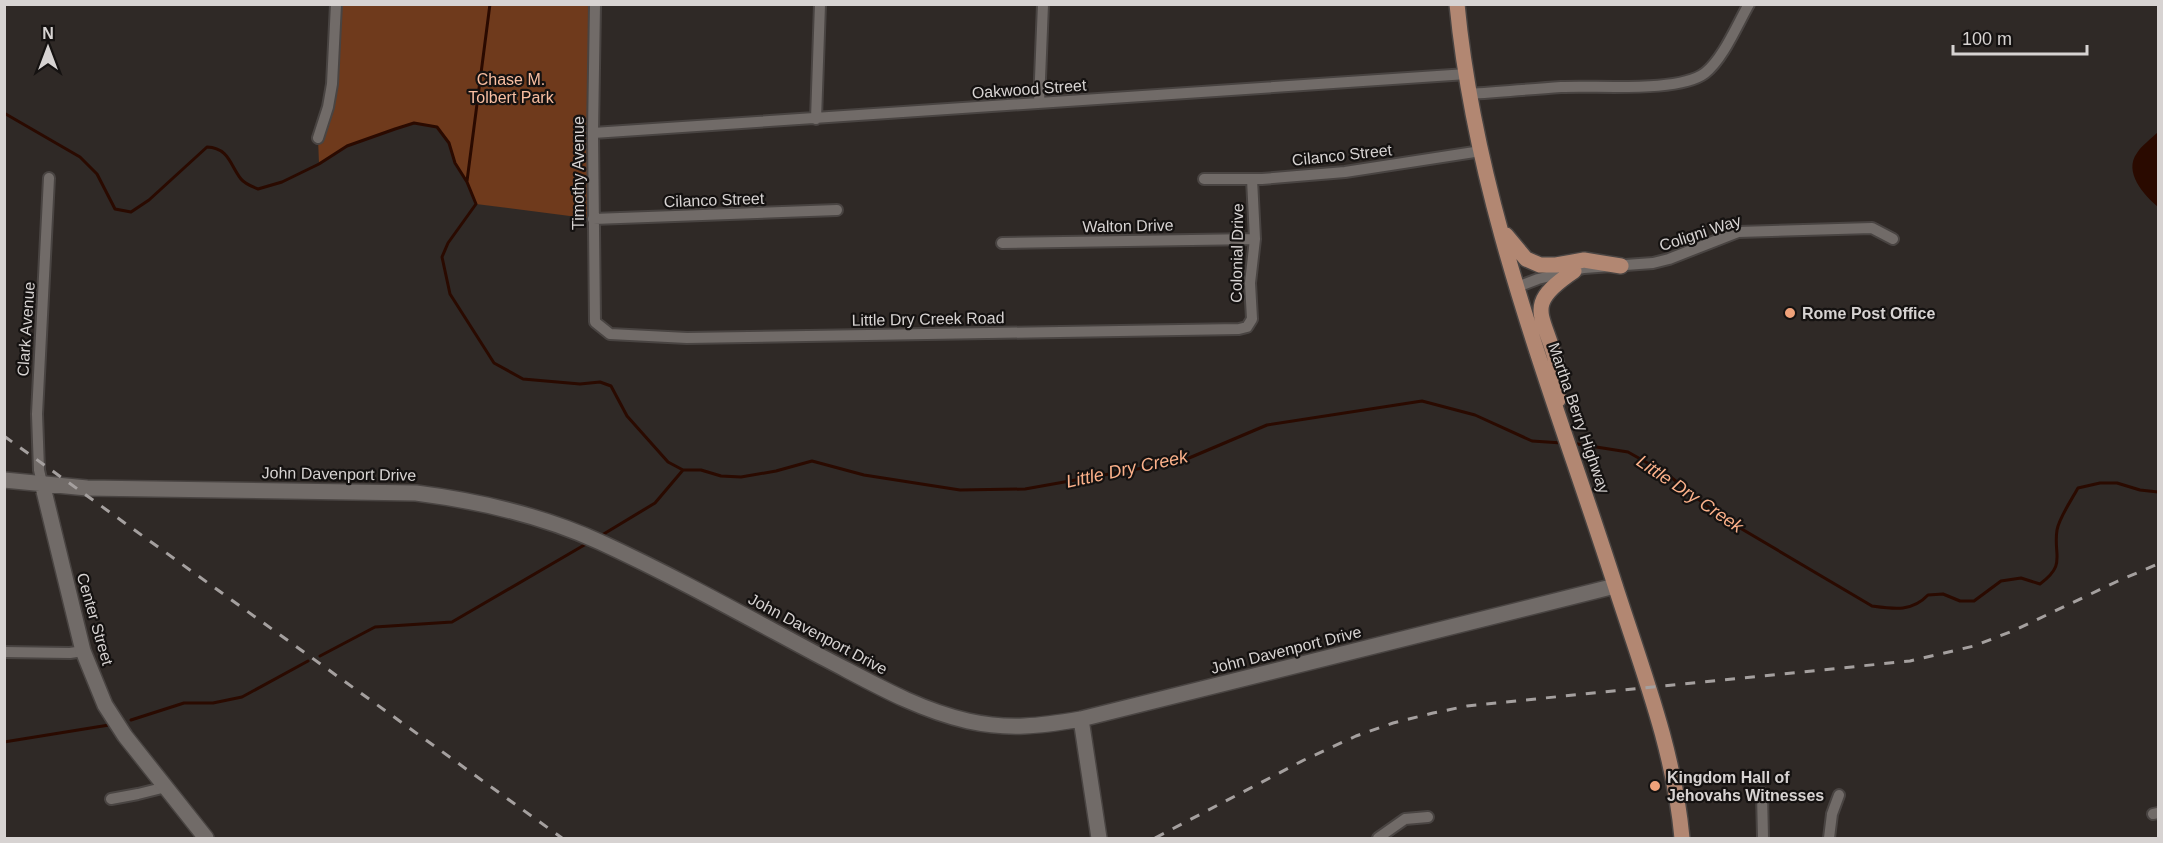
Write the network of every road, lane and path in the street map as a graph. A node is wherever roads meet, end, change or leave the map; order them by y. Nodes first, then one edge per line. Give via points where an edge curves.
1 (336, 4) edge
2 (596, 4) edge
3 (820, 4) edge
4 (1043, 4) edge
5 (1457, 4) edge
6 (1749, 4) edge
7 (1467, 74) junction
8 (1470, 94) junction
9 (1039, 103) junction
10 (816, 118) junction
11 (593, 133) junction
12 (318, 138) dead end
13 (1481, 152) junction
14 (49, 178) dead end
15 (1204, 179) dead end
16 (1252, 179) junction
17 (837, 210) dead end
18 (593, 219) junction
19 (1502, 231) junction
20 (1255, 239) junction
21 (1893, 239) dead end
22 (1002, 243) dead end
23 (1621, 266) junction
24 (1574, 271) junction
25 (1517, 287) junction
26 (1247, 327) joint
27 (610, 334) joint
28 (1553, 390) junction
29 (4, 480) edge
30 (42, 483) junction
31 (1615, 586) junction
32 (83, 651) junction
33 (4, 652) edge
34 (1081, 720) junction
35 (166, 787) junction
36 (1762, 793) dead end
37 (1839, 795) dead end
38 (111, 799) dead end
39 (1428, 817) dead end
40 (206, 838) edge
41 (1099, 838) edge
42 (1378, 838) edge
43 (1682, 838) edge
44 (1763, 838) edge
45 (1829, 838) edge

1 - 12 street via 332,84
2 - 11 street, Timothy Avenue
3 - 10 street
4 - 9 street
5 - 7 main road, Martha Berry Highway
6 - 8 street via 1714,65 1688,82
7 - 8 main road, Martha Berry Highway
7 - 9 street, Oakwood Street
8 - 13 main road, Martha Berry Highway
9 - 10 street, Oakwood Street
10 - 11 street, Oakwood Street
11 - 18 street, Timothy Avenue
13 - 16 street, Cilanco Street via 1345,172
13 - 19 main road, Martha Berry Highway
14 - 30 street, Clark Avenue via 37,414
15 - 16 street, Cilanco Street
16 - 20 street, Colonial Drive
17 - 18 street, Cilanco Street
18 - 27 street, Timothy Avenue via 595,322
19 - 23 main road via 1527,259 1540,265 1584,260
19 - 25 main road, Martha Berry Highway
20 - 22 street, Walton Drive
20 - 26 street, Colonial Drive via 1251,319
21 - 23 street, Coligni Way via 1872,228 1750,231 1719,238 1653,264
23 - 24 street, Coligni Way
24 - 25 street, Coligni Way
24 - 28 main road via 1551,287 1539,311 1556,363
25 - 28 main road, Martha Berry Highway
26 - 27 street, Little Dry Creek Road via 687,338
28 - 31 main road, Martha Berry Highway via 1560,427
29 - 30 street, John Davenport Drive
30 - 32 street, Center Street
30 - 34 street, John Davenport Drive via 87,488 416,493 501,507 598,541 929,710 1012,727
31 - 34 street, John Davenport Drive
31 - 43 main road, Martha Berry Highway via 1666,744
32 - 33 street
32 - 35 street, Center Street via 114,720
34 - 41 street
35 - 38 street
35 - 40 street, Center Street
36 - 44 street
37 - 45 street
39 - 42 street via 1405,819

